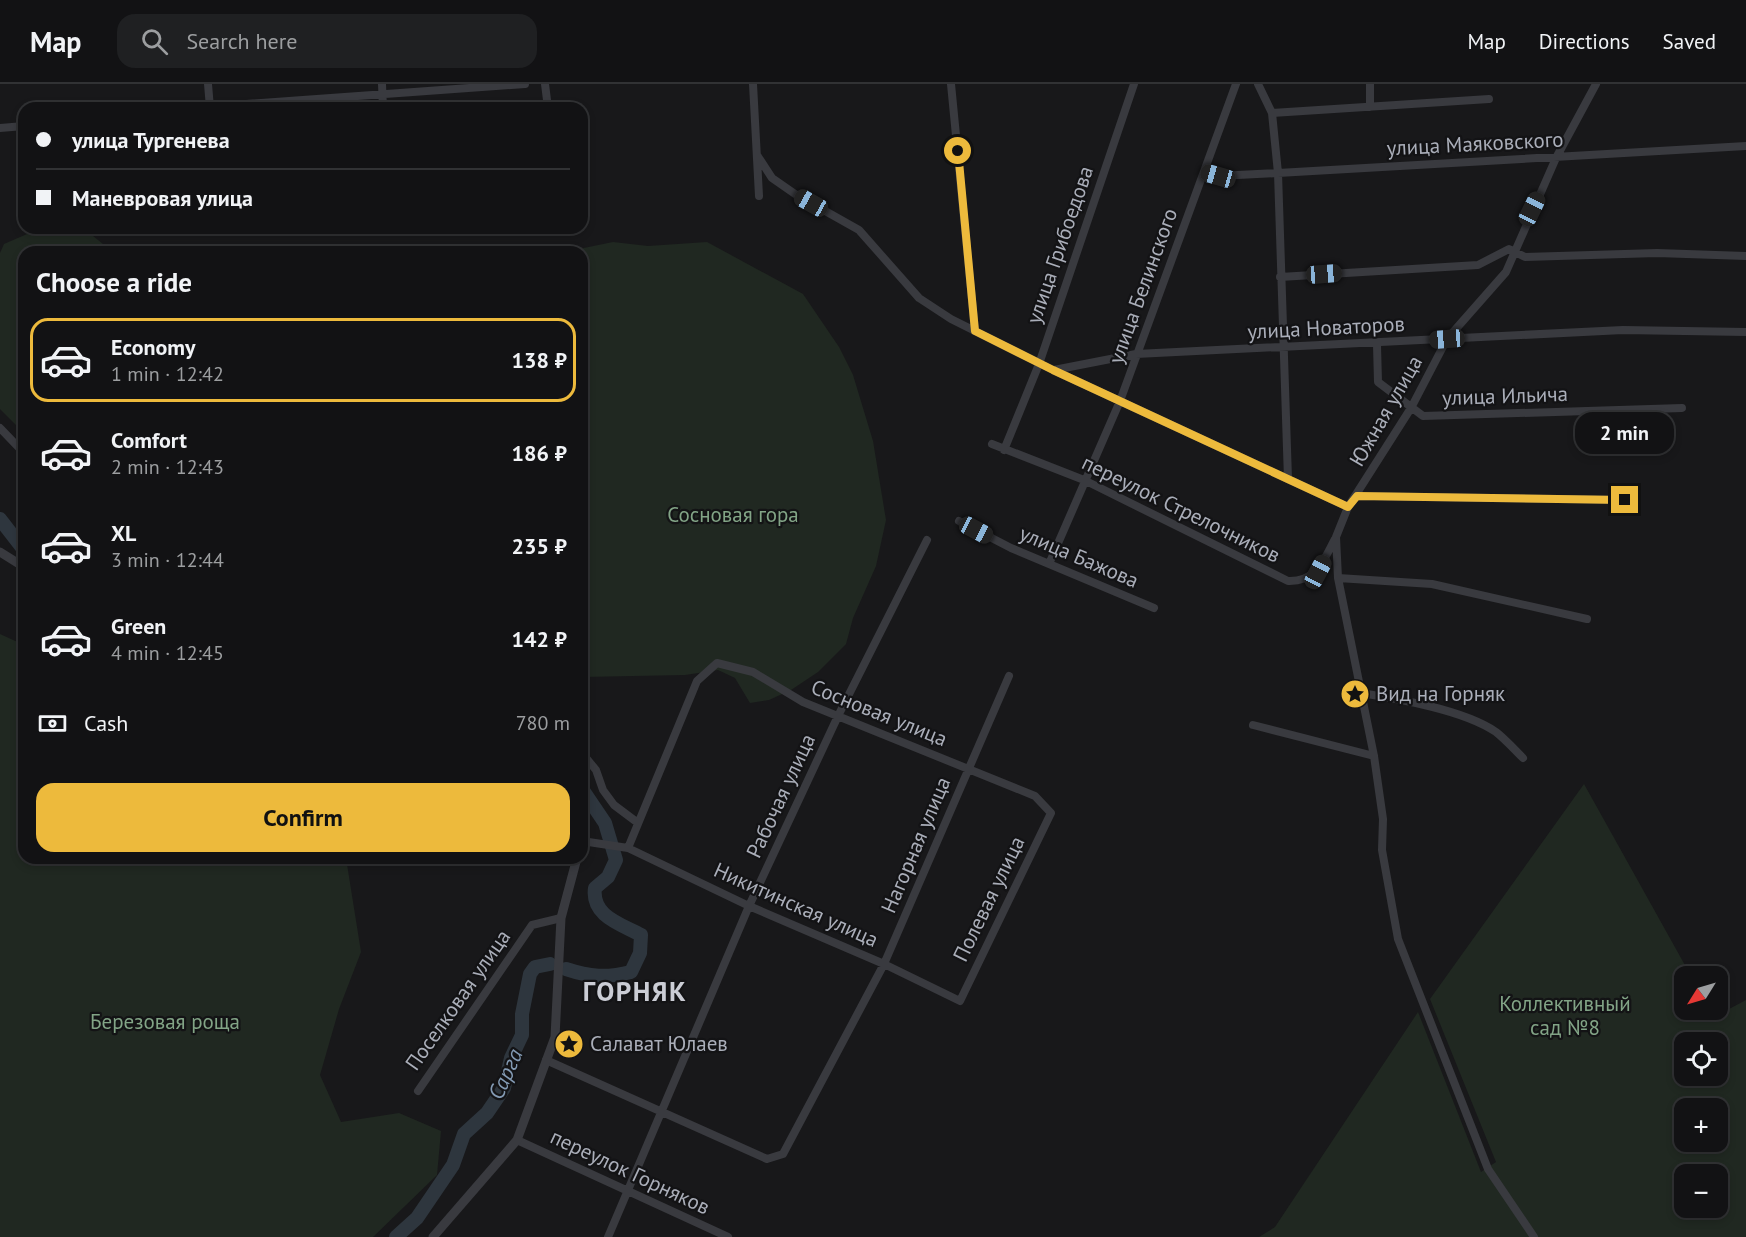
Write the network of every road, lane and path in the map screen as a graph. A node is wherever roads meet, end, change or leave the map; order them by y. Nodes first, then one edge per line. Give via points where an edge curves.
1 (208, 84) edge
2 (382, 84) edge
3 (525, 84) edge
4 (545, 84) edge
5 (753, 84) edge
6 (951, 84) edge
7 (1134, 84) edge
8 (1236, 84) edge
9 (1258, 84) edge
10 (1370, 84) edge
11 (1596, 84) edge
12 (383, 94) junction
13 (1489, 99) dead end
14 (210, 102) edge
15 (277, 102) edge
16 (383, 102) edge
17 (547, 102) edge
18 (1370, 107) junction
19 (1272, 113) junction
20 (18, 126) edge
21 (0, 128) edge
22 (1746, 146) edge
23 (757, 155) junction
24 (1556, 158) junction
25 (1206, 172) junction
26 (1278, 173) junction
27 (759, 196) dead end
28 (1515, 250) junction
29 (1746, 256) edge
30 (1280, 278) junction
31 (975, 331) junction
32 (1746, 332) edge
33 (1447, 339) junction
34 (1377, 345) junction
35 (1284, 349) junction
36 (1136, 354) junction
37 (1039, 364) junction
38 (1053, 370) junction
39 (1120, 401) junction
40 (1411, 408) junction
41 (1682, 408) dead end
42 (0, 428) edge
43 (992, 444) dead end
44 (18, 447) edge
45 (1004, 450) junction
46 (1288, 479) junction
47 (1084, 480) junction
48 (1357, 496) junction
49 (1625, 500) dead end
50 (1348, 507) junction
51 (959, 521) dead end
52 (1336, 537) junction
53 (927, 540) dead end
54 (0, 552) edge
55 (18, 563) edge
56 (1049, 564) junction
57 (1338, 578) junction
58 (1154, 608) dead end
59 (1587, 619) dead end
60 (1009, 676) dead end
61 (1361, 693) junction
62 (838, 716) junction
63 (1253, 725) dead end
64 (1374, 756) junction
65 (1523, 758) dead end
66 (588, 760) edge
67 (968, 770) junction
68 (1051, 813) joint
69 (638, 823) junction
70 (588, 841) edge
71 (627, 848) junction
72 (575, 864) edge
73 (749, 906) junction
74 (561, 918) junction
75 (884, 964) junction
76 (960, 1001) joint
77 (546, 1060) junction
78 (418, 1090) dead end
79 (662, 1112) junction
80 (517, 1140) junction
81 (628, 1191) junction
82 (433, 1237) edge
83 (608, 1237) edge
84 (728, 1237) edge
85 (1534, 1237) edge

1 - 14 street
2 - 12 street
3 - 12 street
4 - 17 street
5 - 23 street
6 - 31 street
7 - 37 street, улица Грибоедова
8 - 25 street, улица Белинского
9 - 19 street
10 - 18 street
11 - 24 street, Южная улица
12 - 15 street
12 - 16 street
13 - 18 street
18 - 19 street
19 - 26 street
20 - 21 street
22 - 24 street, улица Маяковского
23 - 27 street
23 - 31 street via 772,178 859,230 919,298
24 - 26 street, улица Маяковского
24 - 28 street, Южная улица
25 - 26 street, улица Маяковского via 1218,176
25 - 36 street, улица Белинского
26 - 30 street
28 - 29 street via 1525,257 1657,252
28 - 30 street via 1509,249 1478,264
28 - 33 street, Южная улица via 1506,272
30 - 35 street
31 - 37 street
32 - 33 street, улица Новаторов via 1623,330
33 - 34 street, улица Новаторов
33 - 40 street, Южная улица
34 - 35 street, улица Новаторов
34 - 40 street, улица Ильича via 1378,382
35 - 36 street, улица Новаторов
35 - 46 street
36 - 38 street, улица Новаторов
36 - 39 street, улица Белинского
37 - 38 street
37 - 45 street, улица Грибоедова
38 - 39 street
39 - 46 street
39 - 47 street, улица Белинского
40 - 41 street, улица Ильича via 1423,416
40 - 48 street, Южная улица
42 - 44 street
43 - 45 street, переулок Стрелочников
45 - 47 street, переулок Стрелочников
46 - 50 street
47 - 52 street, переулок Стрелочников via 1288,580 1301,581 1318,572
47 - 56 street, улица Белинского
48 - 49 street
48 - 50 street, Южная улица
50 - 52 street, Южная улица
51 - 56 street, улица Бажова
52 - 57 street, Южная улица
53 - 62 street, Рабочая улица
54 - 55 street
56 - 58 street, улица Бажова
57 - 59 street via 1432,584
57 - 61 street, Южная улица
60 - 67 street, Нагорная улица
61 - 64 street, Южная улица
61 - 65 street via 1466,718 1495,731
62 - 67 street, Сосновая улица
62 - 69 street, Сосновая улица via 803,702 753,672 717,663 697,681
62 - 73 street, Рабочая улица
63 - 64 street
64 - 85 street, Южная улица via 1383,819 1382,850 1398,939 1484,1159
66 - 69 street via 614,805
67 - 68 street, Сосновая улица via 1035,796
67 - 75 street, Нагорная улица
68 - 76 street, Полевая улица
69 - 71 street
70 - 71 street, Никитинская улица
71 - 73 street, Никитинская улица
72 - 74 street
73 - 75 street, Никитинская улица
73 - 79 street, Рабочая улица
74 - 77 street via 555,1038
74 - 78 street, Поселковая улица via 532,925
75 - 76 street, Никитинская улица
75 - 79 street, Нагорная улица via 783,1154 767,1159
77 - 79 street
77 - 80 street
79 - 81 street, Рабочая улица
80 - 81 street, переулок Горняков
80 - 82 street
81 - 83 street, Рабочая улица
81 - 84 street, переулок Горняков

